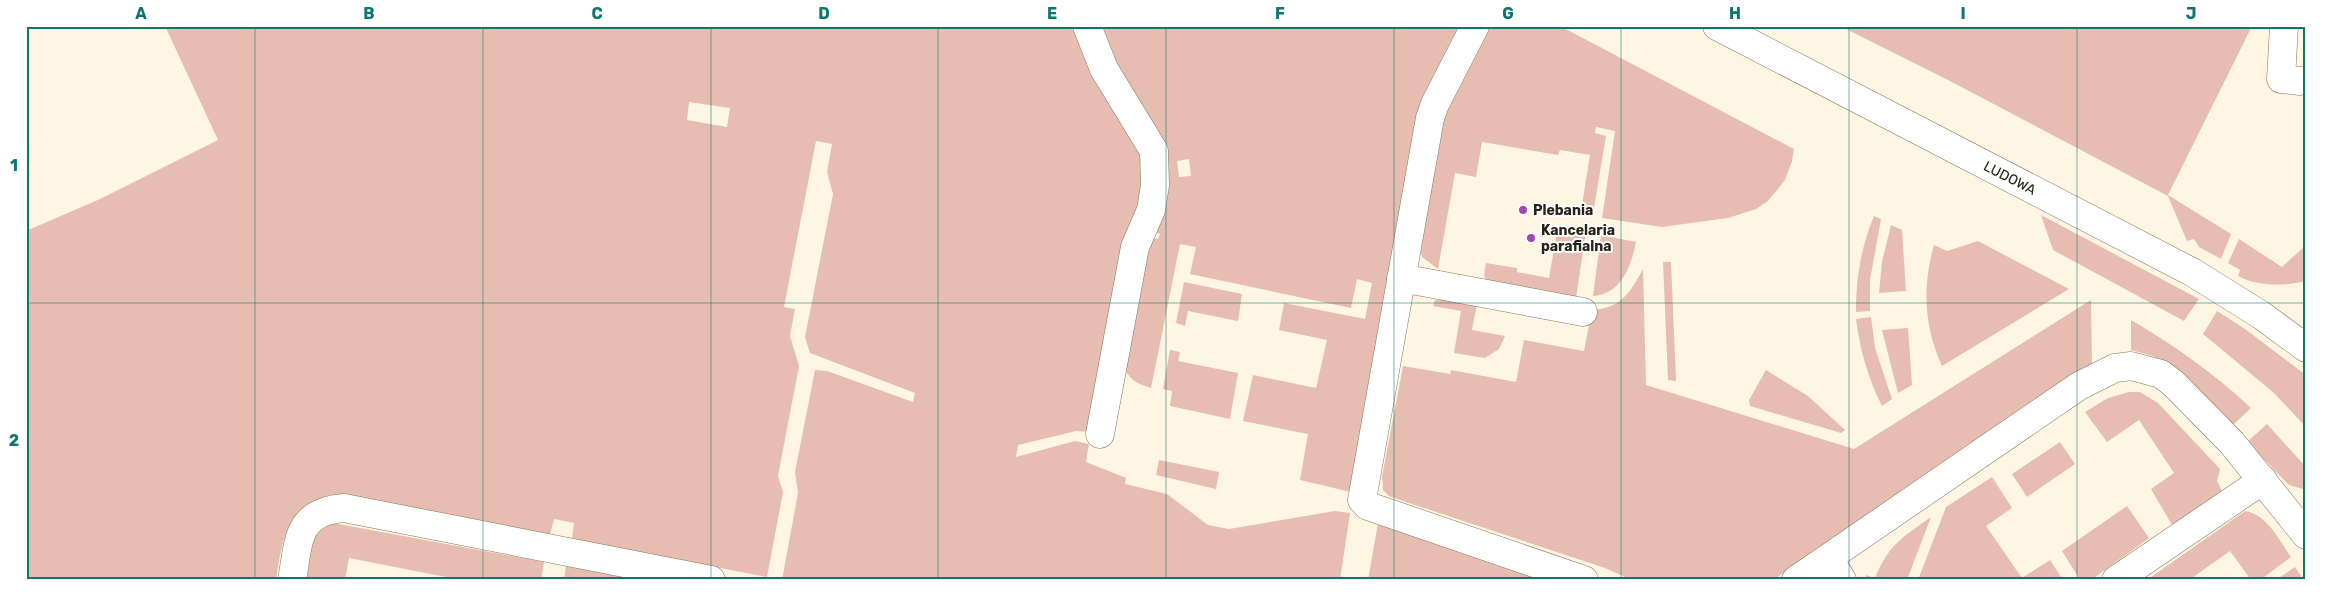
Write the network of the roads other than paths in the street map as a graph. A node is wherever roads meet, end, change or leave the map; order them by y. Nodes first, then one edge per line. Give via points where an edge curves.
1 (1087, 26) edge
2 (1475, 26) edge
3 (1717, 26) edge
4 (2284, 26) edge
5 (2300, 81) dead end
6 (1402, 278) junction
7 (1583, 312) dead end
8 (2302, 340) edge
9 (1100, 434) dead end
10 (2263, 480) junction
11 (2304, 529) edge
12 (1835, 569) edge
13 (292, 580) edge
14 (711, 580) edge
15 (1584, 580) edge
16 (1796, 580) edge
17 (2116, 580) edge

1 - 9 street via 1104,68 1154,151 1155,185 1151,210 1135,247
2 - 6 street via 1430,118
3 - 8 street, LUDOWA via 2192,272
4 - 5 street via 2281,80
6 - 7 street
6 - 15 street via 1362,500 1368,506
10 - 11 street
10 - 12 street via 2174,384 2147,369 2115,368 2072,390
10 - 17 street
12 - 16 street
13 - 14 street via 304,527 314,515 344,508

